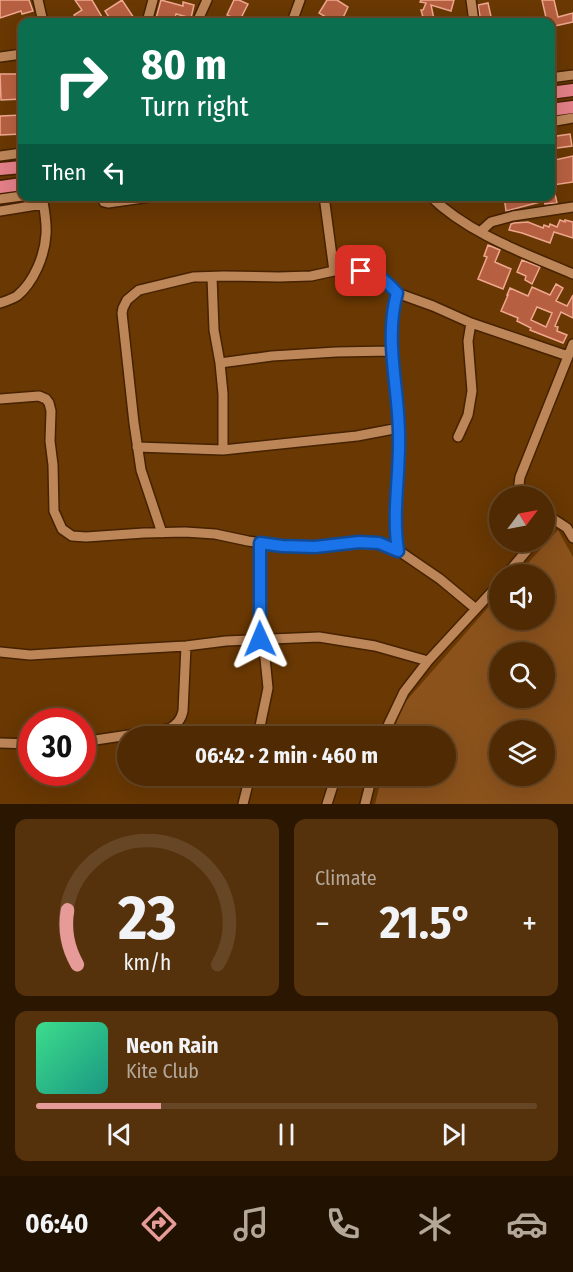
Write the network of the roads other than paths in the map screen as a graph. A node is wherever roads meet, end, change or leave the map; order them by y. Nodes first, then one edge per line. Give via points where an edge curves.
1 (38, 0) edge
2 (153, 0) edge
3 (207, 0) edge
4 (300, 0) edge
5 (473, 0) edge
6 (42, 18) edge
7 (148, 18) edge
8 (199, 18) edge
9 (293, 18) edge
10 (474, 18) edge
11 (18, 55) edge
12 (0, 57) edge
13 (573, 75) edge
14 (555, 77) edge
15 (573, 90) edge
16 (555, 92) edge
17 (573, 106) edge
18 (555, 109) edge
19 (573, 118) edge
20 (555, 121) edge
21 (18, 154) edge
22 (0, 156) edge
23 (18, 167) edge
24 (0, 169) edge
25 (18, 185) edge
26 (0, 187) edge
27 (18, 196) edge
28 (3, 198) edge
29 (38, 201) edge
30 (42, 201) edge
31 (104, 201) edge
32 (122, 201) edge
33 (325, 201) edge
34 (435, 201) edge
35 (573, 207) edge
36 (4, 210) edge
37 (480, 232) junction
38 (334, 271) junction
39 (573, 274) edge
40 (212, 277) junction
41 (397, 293) junction
42 (0, 303) edge
43 (471, 323) junction
44 (391, 351) junction
45 (571, 351) edge
46 (220, 363) junction
47 (0, 399) edge
48 (399, 428) junction
49 (458, 437) dead end
50 (137, 447) junction
51 (223, 450) junction
52 (520, 486) edge
53 (555, 520) edge
54 (162, 533) junction
55 (573, 537) edge
56 (260, 543) junction
57 (398, 551) junction
58 (526, 552) edge
59 (515, 564) edge
60 (489, 595) edge
61 (476, 609) junction
62 (260, 639) junction
63 (186, 646) junction
64 (0, 652) edge
65 (428, 661) junction
66 (261, 726) edge
67 (388, 726) edge
68 (96, 740) edge
69 (0, 743) edge
70 (18, 744) edge
71 (248, 786) edge
72 (333, 786) edge
73 (369, 786) edge
74 (243, 804) edge
75 (327, 804) edge
76 (364, 804) edge

1 - 6 street
2 - 7 street
3 - 8 street
4 - 9 street
5 - 10 street
11 - 12 street
13 - 14 street
15 - 16 main road
17 - 18 main road
19 - 20 street
21 - 22 street
23 - 24 main road
25 - 26 main road
27 - 28 street
28 - 36 street
29 - 36 street
30 - 42 street via 46,234 39,267 22,291
31 - 32 street
33 - 38 street
34 - 37 street
35 - 37 street via 502,219 491,222
37 - 39 street
38 - 40 street via 311,276
38 - 41 street via 370,272
40 - 46 street
40 - 50 street via 149,287 132,296 123,308
41 - 43 street
41 - 44 street
43 - 45 street
43 - 49 street via 468,341 472,391 468,416
44 - 46 street via 272,356
44 - 48 street
45 - 52 street via 520,477
46 - 51 street
47 - 54 street via 39,396 49,403 54,511 62,529 72,536 86,537
48 - 51 street
48 - 57 street via 395,508
50 - 51 street
50 - 54 street
53 - 55 street
54 - 56 street via 215,534
56 - 57 street via 315,547 379,543
56 - 62 street
57 - 61 street
58 - 59 street
60 - 61 street
61 - 65 street
62 - 63 street
62 - 65 street via 320,637 375,646
62 - 66 street via 268,688
63 - 64 street via 30,655
63 - 68 street via 183,711 176,724 169,729
65 - 67 street via 404,692
69 - 70 street
71 - 74 street
72 - 75 street
73 - 76 street

